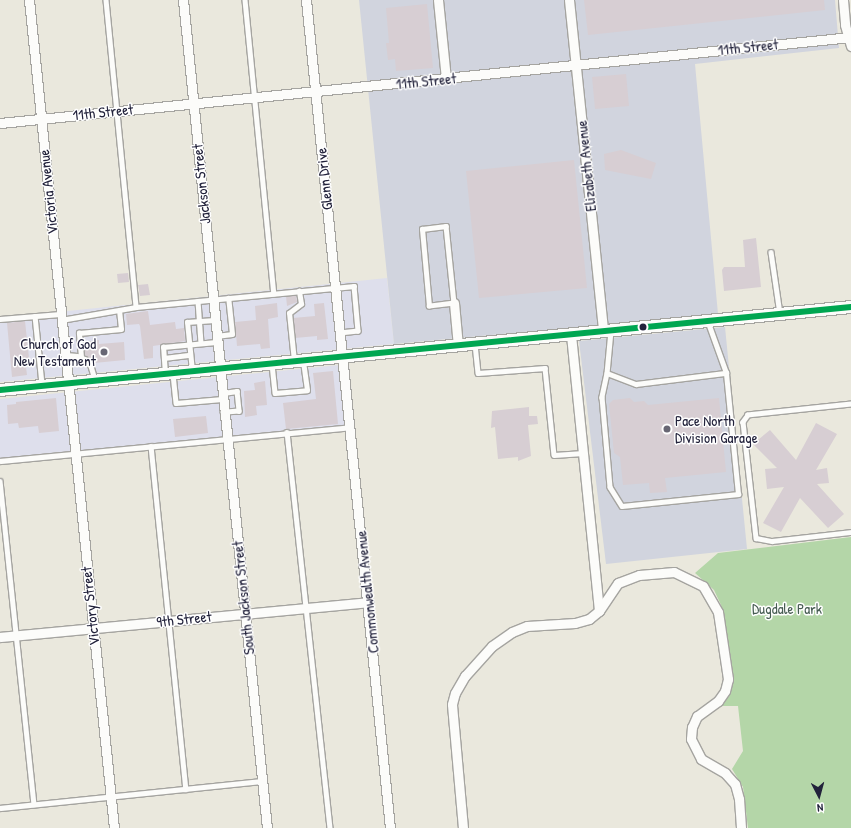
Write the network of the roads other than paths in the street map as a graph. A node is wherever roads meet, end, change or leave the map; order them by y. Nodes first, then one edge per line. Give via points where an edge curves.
1 (29, 0) edge
2 (106, 0) edge
3 (183, 0) edge
4 (245, 0) edge
5 (306, 0) edge
6 (438, 0) edge
7 (569, 0) edge
8 (843, 0) edge
9 (850, 40) edge
10 (575, 64) junction
11 (446, 78) junction
12 (316, 92) junction
13 (254, 97) junction
14 (193, 103) junction
15 (117, 111) junction
16 (41, 119) junction
17 (0, 123) edge
18 (771, 252) dead end
19 (336, 288) junction
20 (299, 291) junction
21 (274, 294) junction
22 (228, 298) junction
23 (212, 299) junction
24 (198, 301) junction
25 (454, 304) junction
26 (136, 307) junction
27 (851, 307) edge
28 (119, 311) junction
29 (780, 314) junction
30 (35, 316) junction
31 (60, 317) junction
32 (0, 319) edge
33 (214, 320) junction
34 (200, 321) junction
35 (707, 321) junction
36 (607, 331) junction
37 (340, 333) junction
38 (571, 335) junction
39 (216, 339) junction
40 (201, 343) junction
41 (475, 344) junction
42 (189, 345) junction
43 (458, 346) junction
44 (64, 355) junction
45 (190, 356) junction
46 (343, 357) junction
47 (164, 358) junction
48 (299, 361) junction
49 (90, 363) dead end
50 (272, 364) junction
51 (219, 369) junction
52 (192, 372) junction
53 (607, 373) junction
54 (726, 373) junction
55 (169, 374) junction
56 (96, 381) junction
57 (67, 384) junction
58 (43, 386) junction
59 (0, 390) edge
60 (222, 396) junction
61 (851, 404) edge
62 (223, 412) junction
63 (350, 427) junction
64 (286, 432) junction
65 (226, 438) junction
66 (151, 446) junction
67 (74, 454) junction
68 (583, 454) junction
69 (0, 461) edge
70 (0, 481) edge
71 (851, 532) edge
72 (368, 602) junction
73 (306, 608) junction
74 (599, 611) junction
75 (245, 613) junction
76 (168, 621) junction
77 (93, 628) junction
78 (17, 636) junction
79 (0, 637) edge
80 (262, 781) junction
81 (186, 789) junction
82 (110, 796) junction
83 (34, 804) junction
84 (0, 808) edge
85 (114, 828) edge
86 (267, 828) edge
87 (330, 828) edge
88 (390, 828) edge
89 (463, 828) edge
90 (741, 828) edge

1 - 16 street, Victoria Avenue
2 - 15 lane
3 - 14 street, Jackson Street
4 - 13 lane
5 - 12 street, Glenn Drive
6 - 11 street
7 - 10 street, Elizabeth Avenue
8 - 9 street
9 - 10 street, 11th Street
10 - 11 street, 11th Street
10 - 36 street, Elizabeth Avenue
11 - 12 street, 11th Street
12 - 13 street, 11th Street
12 - 19 street, Glenn Drive
13 - 14 street, 11th Street
13 - 21 lane
14 - 15 street, 11th Street
14 - 23 street, Jackson Street
15 - 16 street, 11th Street
15 - 26 lane
16 - 17 street, 11th Street
16 - 31 street, Victoria Avenue
18 - 29 lane
19 - 20 lane
19 - 37 street, Glenn Drive
19 - 37 lane via 354,286 358,331
20 - 21 lane
20 - 48 lane via 301,304 289,313
21 - 22 lane
22 - 23 lane
22 - 39 lane via 232,334
23 - 24 lane
23 - 33 street, Jackson Street
24 - 26 lane
24 - 34 lane
25 - 25 lane via 446,226 422,229 429,306
25 - 43 street
26 - 28 lane
27 - 29 street
28 - 31 lane
28 - 44 lane via 121,329 79,333 83,358
29 - 35 street
30 - 31 lane
30 - 32 lane
30 - 58 lane
31 - 44 street, Victoria Avenue
33 - 34 lane
33 - 39 street, Jackson Street
34 - 40 lane
34 - 42 lane via 187,322
35 - 36 street
35 - 54 lane
36 - 38 street
36 - 53 lane
37 - 46 street, Glenn Drive
38 - 41 street
38 - 68 street
39 - 40 lane
39 - 51 street, Jackson Street
40 - 42 lane
41 - 43 street
41 - 68 lane via 478,373 545,368 554,455
42 - 45 lane
42 - 47 lane via 163,347
43 - 46 street
44 - 57 street, Victoria Avenue
45 - 47 lane
45 - 52 lane
46 - 48 street
46 - 63 street, Commonwealth Avenue
47 - 55 lane
48 - 50 street
48 - 50 lane via 307,390 275,394
49 - 56 lane
50 - 51 street
51 - 52 street
51 - 60 street, South Jackson Street
52 - 55 street
53 - 54 lane via 636,384
53 - 54 lane via 602,397 610,487 622,506 738,494
55 - 56 street
55 - 60 lane via 176,403
56 - 57 street
57 - 58 street
57 - 67 street, Victory Street
58 - 59 street
60 - 62 street, South Jackson Street
60 - 62 lane via 237,391 240,411
61 - 71 lane via 748,415 743,422 756,538 772,541
62 - 65 street, South Jackson Street
63 - 64 lane
63 - 72 street, Commonwealth Avenue
64 - 65 lane
64 - 73 lane
65 - 66 lane
65 - 75 street, South Jackson Street
66 - 67 lane
66 - 76 lane
67 - 69 lane
67 - 77 street, Victory Street
68 - 74 street
70 - 78 lane
72 - 73 street, 9th Street
72 - 88 street, Commonwealth Avenue
73 - 75 street, 9th Street
73 - 87 lane
74 - 89 street via 589,619 575,623 527,626 512,632 492,646 465,676 452,704
74 - 90 street via 618,583 639,575 674,572 703,586 711,596 718,612 728,678 725,691 718,701 697,716 692,727 692,739 701,759 725,773 735,784
75 - 76 street, 9th Street
75 - 80 street, South Jackson Street
76 - 77 street, 9th Street
76 - 81 lane
77 - 78 street, 9th Street
77 - 82 street, Victory Street
78 - 79 street, 9th Street
78 - 83 lane
80 - 81 lane
80 - 86 street, South Jackson Street
81 - 82 lane
82 - 83 lane
82 - 85 street, Victory Street
83 - 84 lane

